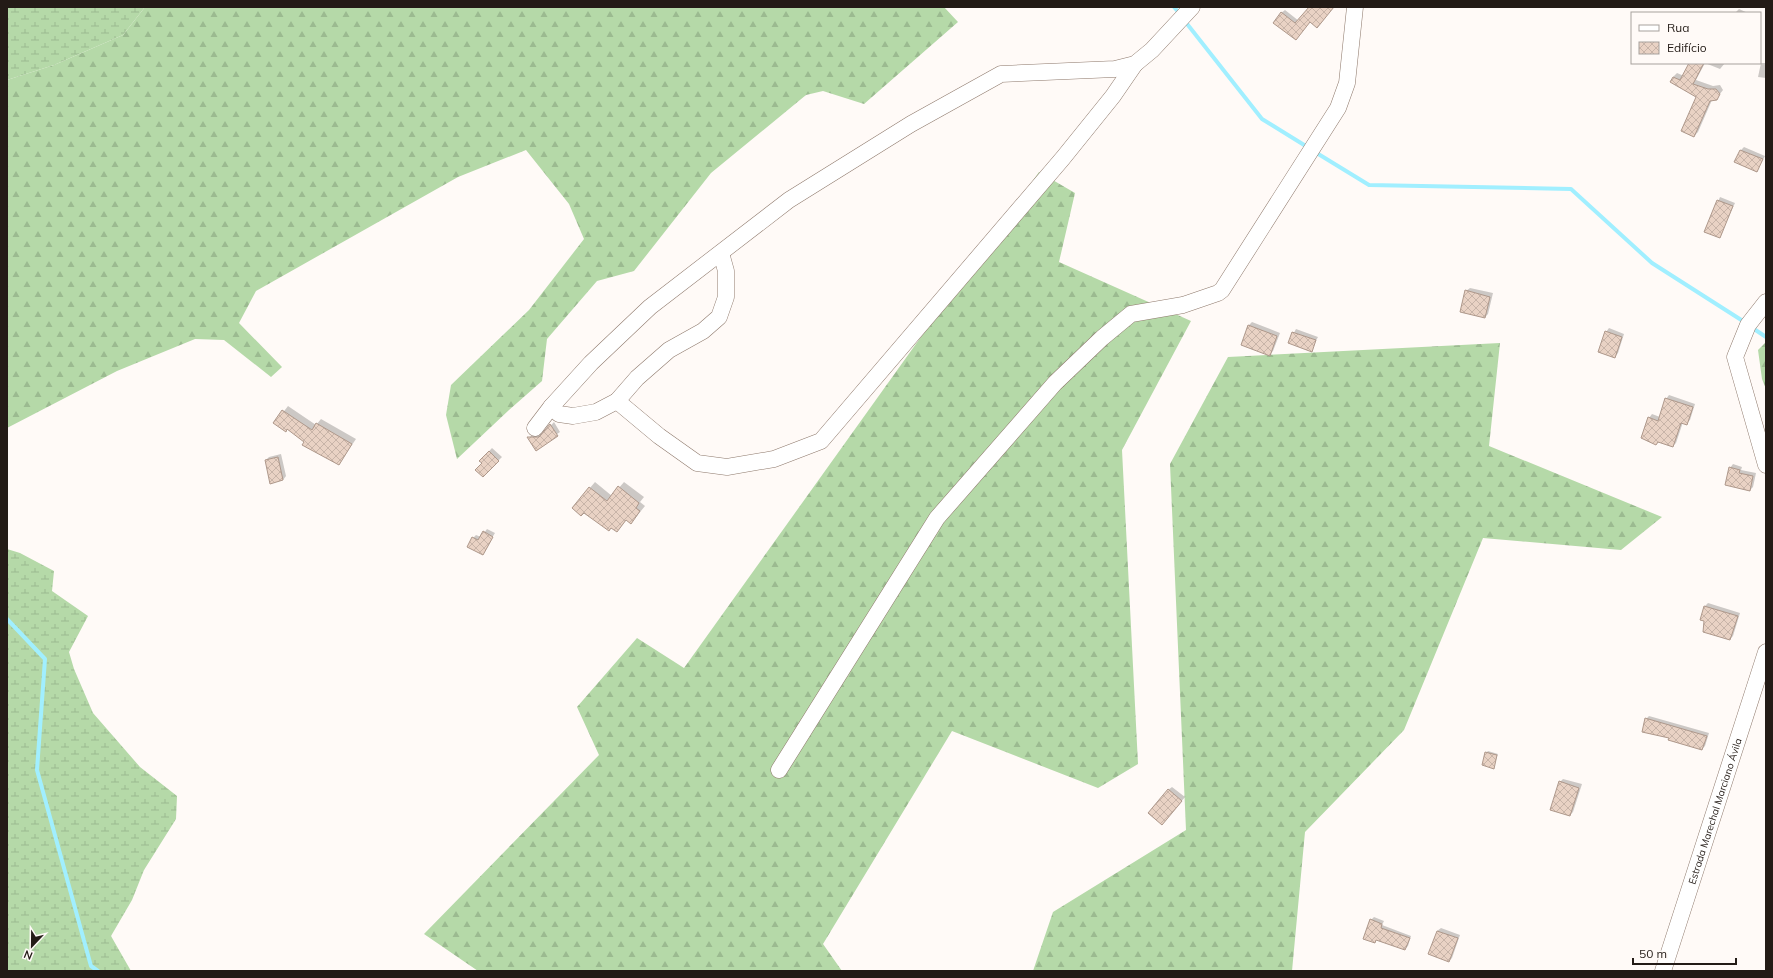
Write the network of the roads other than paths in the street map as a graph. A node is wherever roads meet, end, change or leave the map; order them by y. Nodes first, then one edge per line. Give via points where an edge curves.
1 (1192, 7) edge
2 (1355, 7) edge
3 (1135, 64) junction
4 (722, 253) junction
5 (1766, 302) edge
6 (618, 401) junction
7 (551, 407) junction
8 (535, 428) dead end
9 (1766, 465) edge
10 (1766, 652) edge
11 (779, 770) dead end
12 (1663, 971) edge

1 - 3 street via 1152,50
2 - 11 street via 1347,83 1338,108 1222,290 1218,294 1183,305 1131,314 1055,383 937,518
3 - 4 street via 1115,69 1001,74 912,124 789,200
3 - 6 street via 1063,158 821,441 774,459 727,467 697,463 633,416
4 - 6 street via 726,271 726,297 719,316 703,330 669,350 637,378
4 - 7 street via 650,307 591,363
5 - 9 street via 1748,325 1735,357
6 - 7 street via 596,412 573,416 559,414
7 - 8 street
10 - 12 street, Estrada Marechal Marciano Ávila

